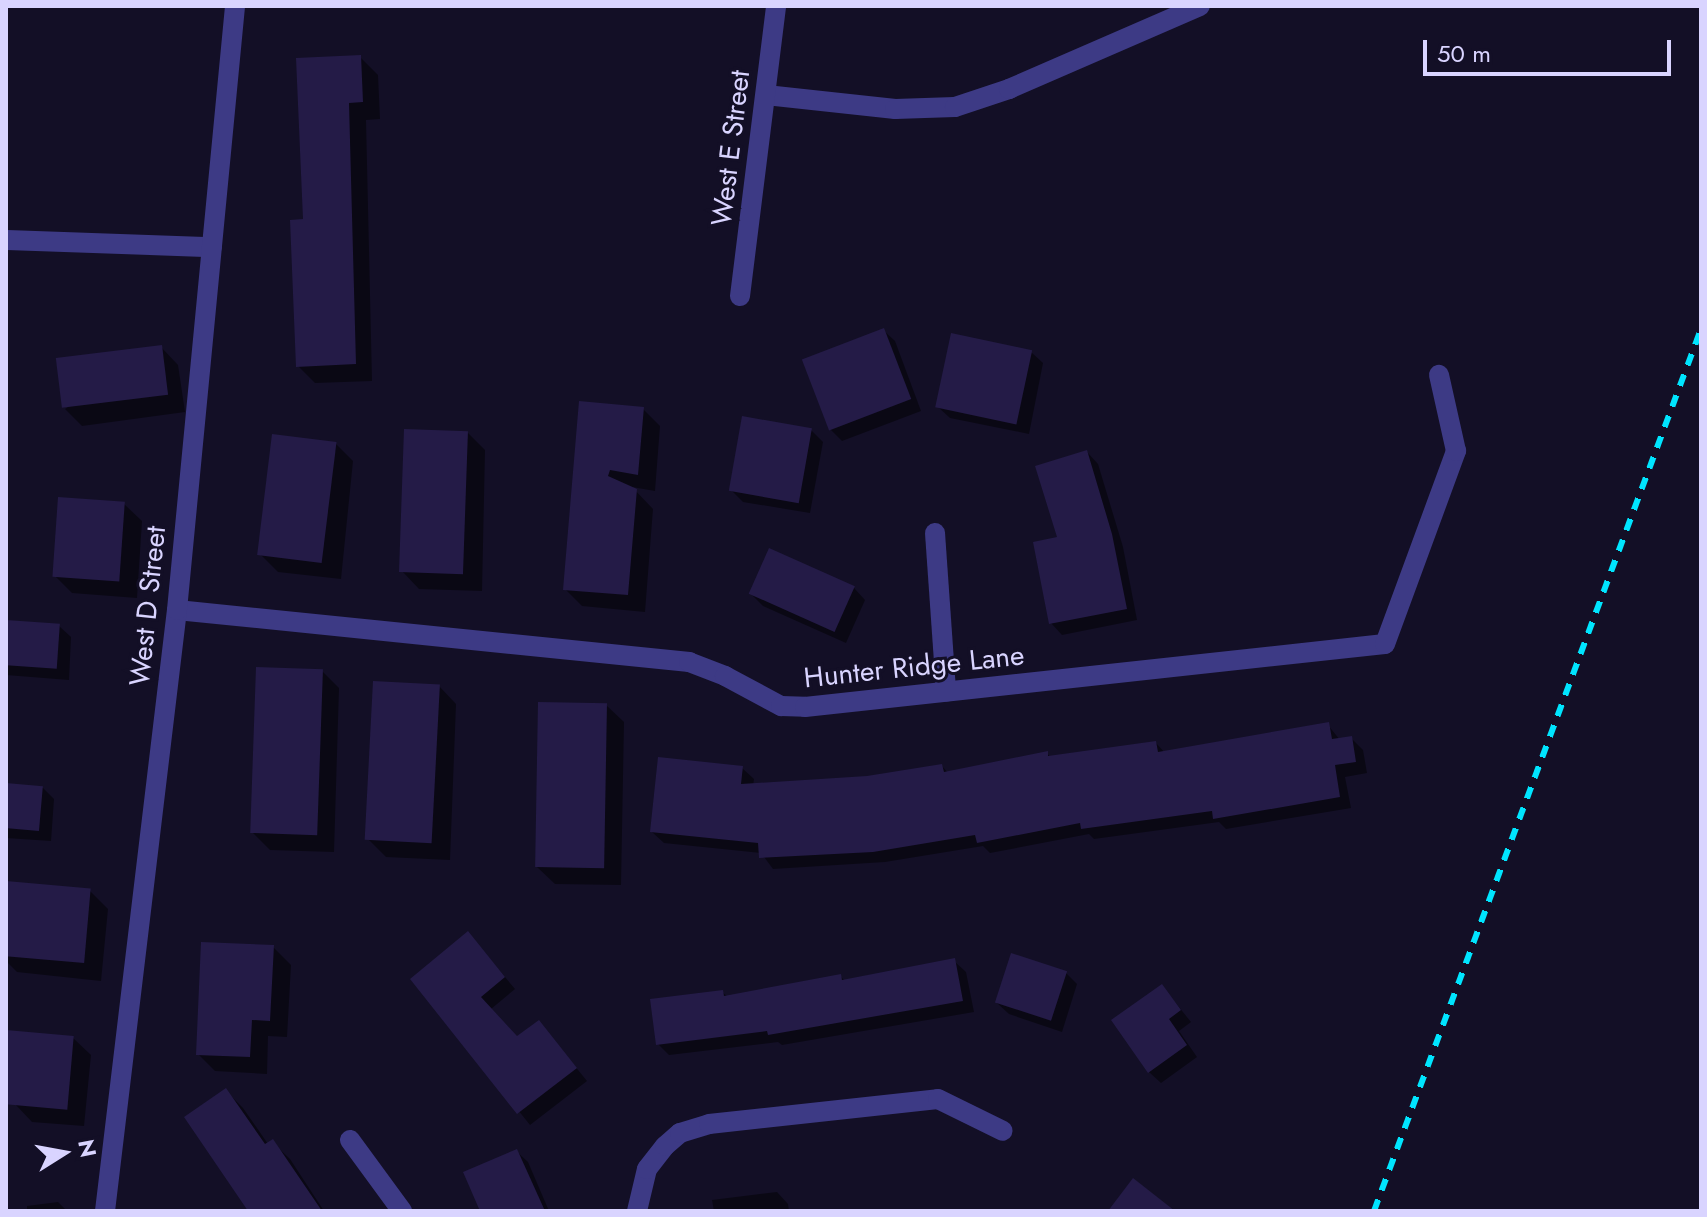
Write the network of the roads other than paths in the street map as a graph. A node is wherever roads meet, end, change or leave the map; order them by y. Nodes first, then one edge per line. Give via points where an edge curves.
1 (235, 6) edge
2 (776, 6) edge
3 (1200, 6) edge
4 (766, 95) junction
5 (7, 240) edge
6 (212, 247) junction
7 (740, 296) dead end
8 (1439, 375) dead end
9 (935, 533) dead end
10 (177, 610) junction
11 (946, 692) junction
12 (1003, 1131) dead end
13 (350, 1140) dead end
14 (105, 1211) edge
15 (402, 1211) edge
16 (637, 1211) edge

1 - 6 street, West D Street
2 - 4 street, West E Street
3 - 4 street via 955,107 895,109
4 - 7 street, West E Street
5 - 6 street
6 - 10 street, West D Street
8 - 11 street, Hunter Ridge Lane via 1456,451 1385,644
9 - 11 street
10 - 11 street, Hunter Ridge Lane via 689,662 781,706
10 - 14 street, West D Street
12 - 16 street via 938,1099 709,1124 680,1133 665,1146 647,1169
13 - 15 street

